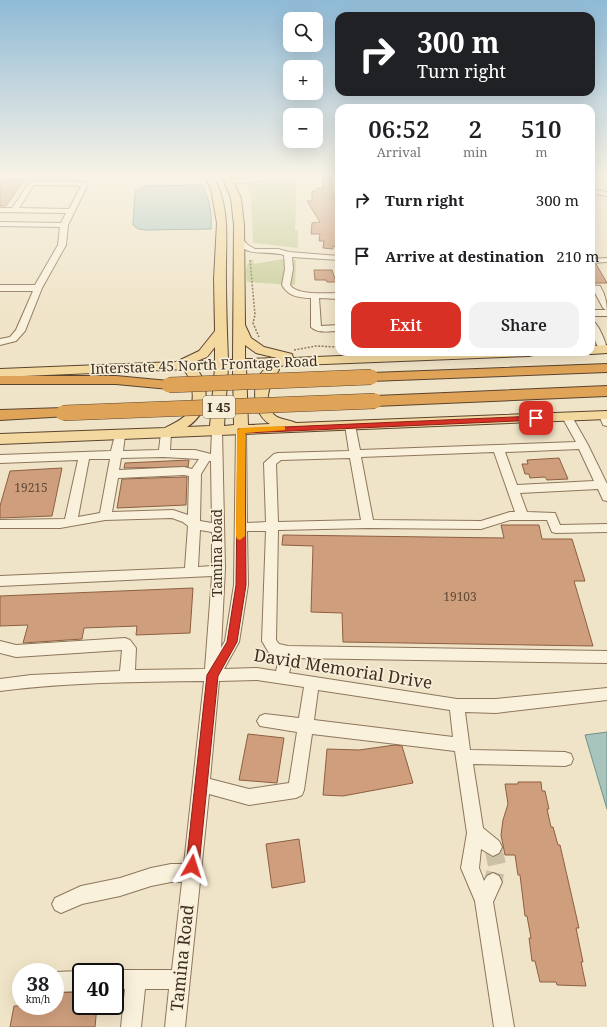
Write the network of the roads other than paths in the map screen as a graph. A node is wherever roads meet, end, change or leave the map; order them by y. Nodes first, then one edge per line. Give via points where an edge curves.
1 (66, 222) edge
2 (221, 222) edge
3 (239, 222) edge
4 (0, 224) edge
5 (43, 225) junction
6 (64, 225) junction
7 (37, 234) dead end
8 (222, 235) junction
9 (240, 242) junction
10 (288, 254) junction
11 (245, 257) junction
12 (335, 258) edge
13 (607, 260) edge
14 (595, 261) edge
15 (0, 288) edge
16 (38, 288) junction
17 (595, 288) edge
18 (315, 295) junction
19 (335, 296) edge
20 (607, 308) edge
21 (595, 313) edge
22 (607, 313) edge
23 (239, 325) junction
24 (335, 328) edge
25 (596, 331) edge
26 (220, 333) junction
27 (0, 342) edge
28 (606, 349) edge
29 (595, 350) edge
30 (363, 356) edge
31 (312, 361) junction
32 (239, 364) junction
33 (222, 365) junction
34 (175, 366) junction
35 (607, 368) edge
36 (0, 373) edge
37 (0, 380) edge
38 (73, 384) junction
39 (607, 391) edge
40 (0, 392) edge
41 (2, 415) edge
42 (567, 417) junction
43 (606, 418) edge
44 (350, 425) junction
45 (300, 428) junction
46 (241, 430) junction
47 (218, 431) junction
48 (166, 433) junction
49 (120, 435) junction
50 (0, 440) edge
51 (583, 445) junction
52 (498, 448) junction
53 (164, 453) junction
54 (116, 454) junction
55 (356, 454) junction
56 (84, 456) junction
57 (211, 458) junction
58 (0, 459) edge
59 (195, 473) junction
60 (112, 474) junction
61 (602, 485) junction
62 (513, 489) junction
63 (607, 497) edge
64 (104, 516) junction
65 (523, 516) junction
66 (71, 521) junction
67 (0, 524) edge
68 (368, 524) junction
69 (194, 525) junction
70 (272, 526) junction
71 (240, 527) junction
72 (217, 528) junction
73 (607, 530) edge
74 (218, 571) junction
75 (191, 572) junction
76 (0, 582) edge
77 (0, 647) edge
78 (288, 652) junction
79 (607, 657) edge
80 (212, 675) junction
81 (127, 677) junction
82 (281, 677) junction
83 (312, 683) junction
84 (0, 685) edge
85 (607, 694) edge
86 (458, 705) junction
87 (264, 721) dead end
88 (306, 726) junction
89 (463, 751) junction
90 (565, 758) dead end
91 (201, 784) junction
92 (475, 833) junction
93 (494, 847) tunnel mouth
94 (191, 874) junction
95 (493, 882) tunnel mouth
96 (484, 901) junction
97 (61, 904) dead end
98 (180, 979) junction
99 (124, 980) edge
100 (136, 980) junction
101 (131, 1027) edge
102 (175, 1027) edge
103 (504, 1027) edge

1 - 6 street
2 - 8 main road
3 - 9 main road
4 - 5 street
5 - 6 street
5 - 7 street
6 - 16 street via 62,245
8 - 11 main road via 232,254
8 - 26 main road
9 - 10 street via 254,251 278,251
9 - 11 main road
10 - 11 street
10 - 12 street
10 - 18 street via 286,285 289,290 300,295
11 - 23 main road
13 - 14 street
15 - 16 street
16 - 27 street via 20,331 13,339
17 - 20 street
18 - 19 street
18 - 24 street via 316,327
21 - 22 street
23 - 31 main road via 246,340 260,350
23 - 32 main road
25 - 28 street
26 - 33 main road via 223,339
26 - 34 main road via 203,354
28 - 29 main road
30 - 31 main road, Interstate 45 North Frontage Road
31 - 32 main road, Interstate 45 North Frontage Road
31 - 45 main road via 308,365 275,367 268,374 262,387 262,400 270,418
32 - 33 main road, Interstate 45 North Frontage Road
32 - 46 main road
33 - 34 main road, Interstate 45 North Frontage Road
33 - 47 main road
34 - 36 main road, Interstate 45 North Frontage Road
34 - 48 main road via 193,372 198,379 199,404 197,412 190,420
35 - 38 highway, I 45, bridge via 169,385
37 - 38 highway
38 - 40 highway, I 45
39 - 41 highway, I 45, bridge
42 - 43 main road
42 - 44 main road
42 - 51 street
44 - 45 main road
44 - 55 street
45 - 46 main road
46 - 47 main road
46 - 71 street, Tamina Road
47 - 48 main road
47 - 57 street, Tamina Road
48 - 49 main road
48 - 53 street
49 - 50 main road
49 - 54 street
51 - 52 street
51 - 61 street
52 - 55 street
52 - 62 street
53 - 54 street
53 - 57 street via 194,454
54 - 56 street
54 - 60 street
55 - 68 street
55 - 70 street via 278,458 270,463
56 - 58 street
56 - 66 street
57 - 59 street
57 - 72 street, Tamina Road
59 - 60 street via 184,471
59 - 69 street
60 - 64 street
61 - 62 street
61 - 63 street
62 - 65 street
64 - 66 street
64 - 69 street via 173,514
65 - 68 street via 510,516 481,525
65 - 73 street via 550,516 556,530
66 - 67 street via 60,524
68 - 70 street
69 - 72 street
69 - 75 street
70 - 71 street
70 - 78 street via 269,641 274,649
71 - 80 street, Tamina Road via 241,585 232,642
72 - 74 street, Tamina Road
74 - 75 street
74 - 80 street, Tamina Road
75 - 76 street
77 - 81 street via 16,651 125,644 129,648
78 - 79 street
78 - 82 street
80 - 81 street, David Memorial Drive
80 - 82 street, David Memorial Drive via 257,674
80 - 91 street, Tamina Road
81 - 84 street, David Memorial Drive via 31,681
82 - 83 street, David Memorial Drive
83 - 86 street, David Memorial Drive
83 - 88 street
85 - 86 street, David Memorial Drive via 496,706
86 - 89 street
87 - 88 street
88 - 89 street
88 - 91 street via 296,790 250,797
89 - 90 street
89 - 92 street
91 - 94 street, Tamina Road
92 - 93 street
92 - 96 street via 470,868
94 - 97 street via 170,873 151,877 81,895
94 - 98 street, Tamina Road
95 - 96 street
96 - 103 street
98 - 100 street
98 - 102 street, Tamina Road
99 - 100 street
100 - 101 street

